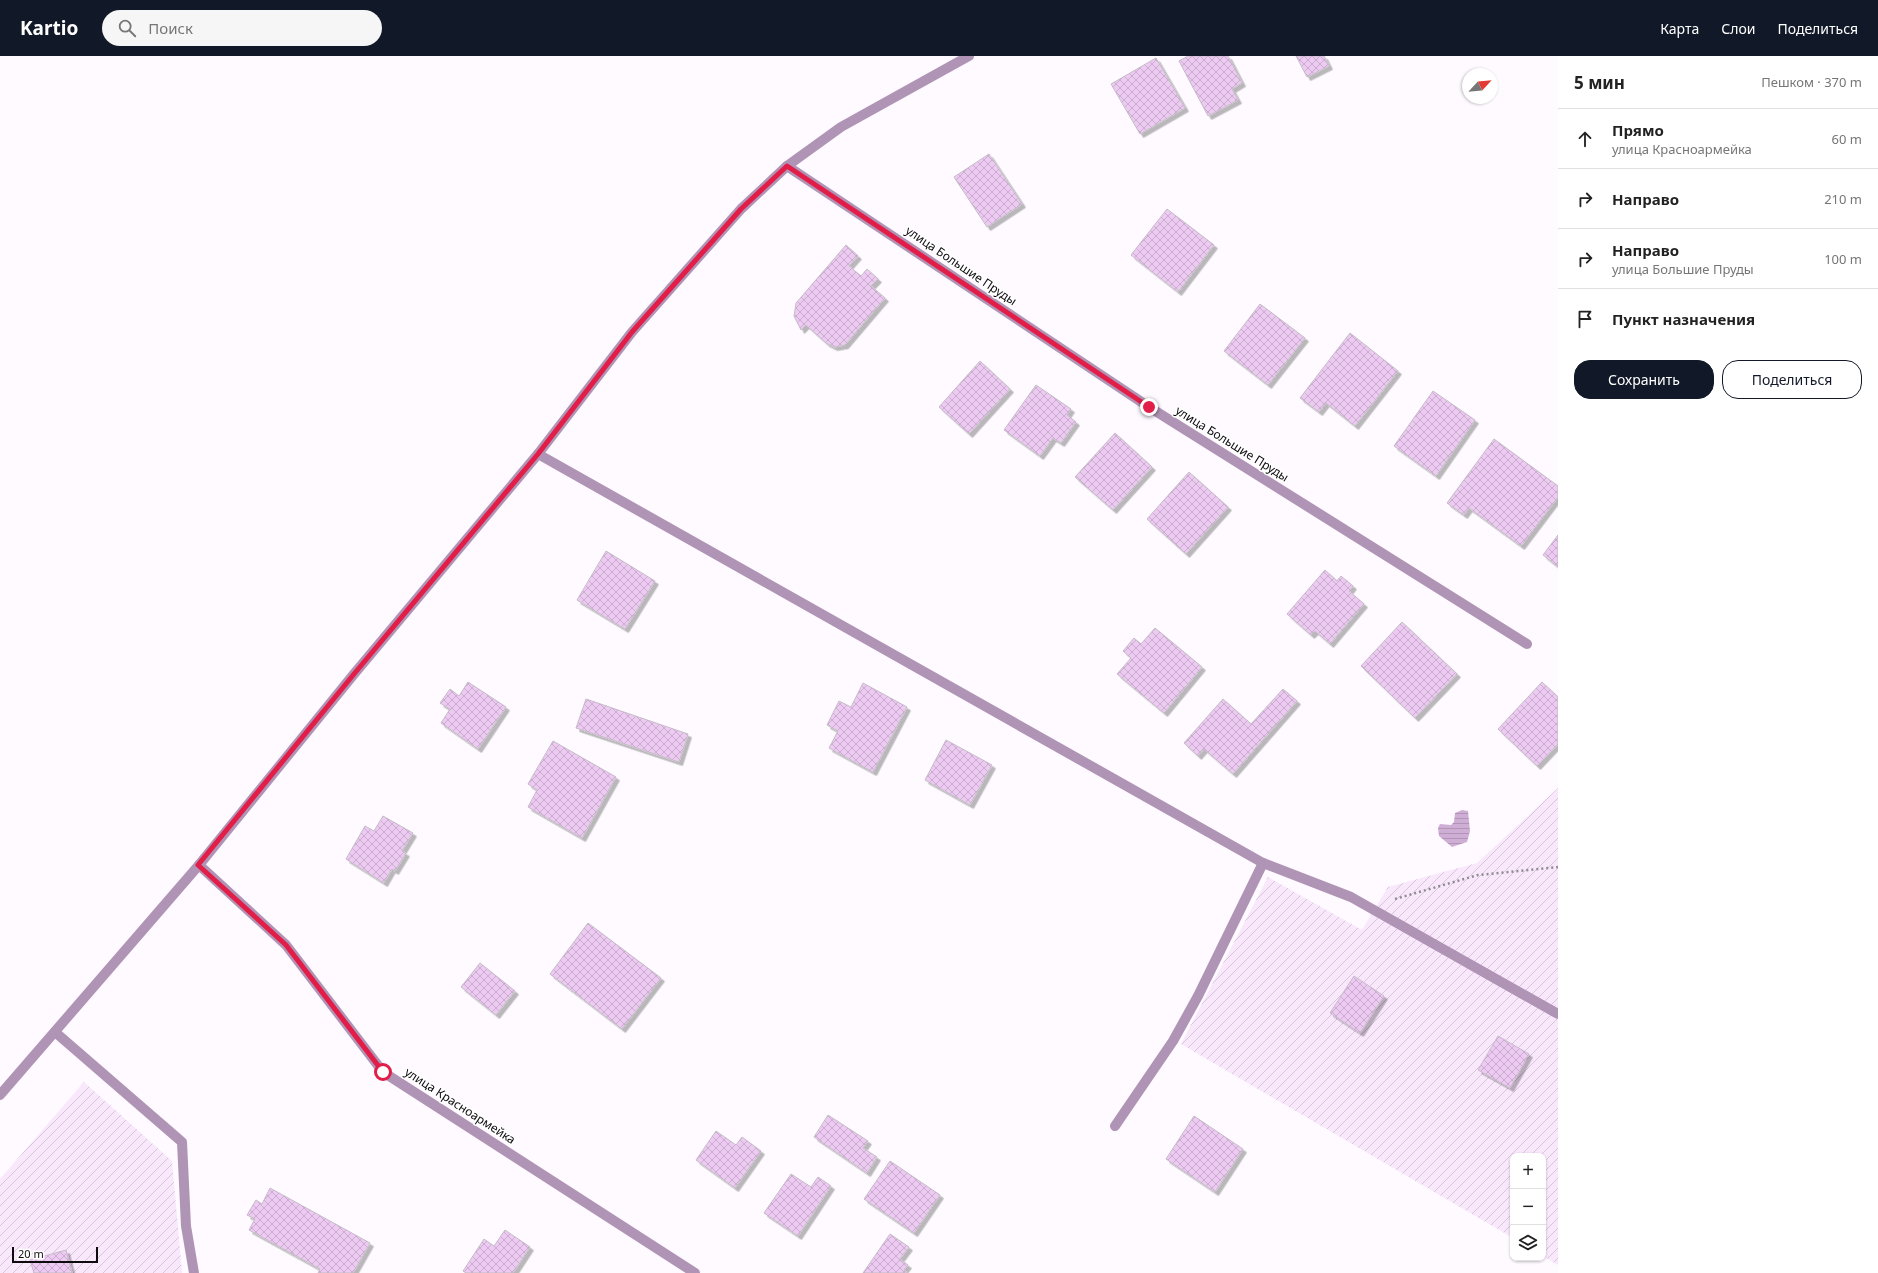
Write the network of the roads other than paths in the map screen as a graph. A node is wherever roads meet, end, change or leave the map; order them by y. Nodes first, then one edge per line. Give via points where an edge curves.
1 (969, 56) edge
2 (787, 166) junction
3 (538, 454) junction
4 (1527, 644) dead end
5 (1264, 863) junction
6 (198, 865) junction
7 (1558, 1014) edge
8 (55, 1032) junction
9 (0, 1095) edge
10 (1115, 1126) dead end
11 (194, 1273) edge
12 (695, 1273) edge

1 - 2 street via 841,127
2 - 3 street via 741,209 632,332
2 - 4 street, улица Большие Пруды via 1149,407
3 - 5 street
3 - 6 street
5 - 7 street via 1351,897
5 - 10 street via 1191,1009
6 - 8 street
6 - 12 street, улица Красноармейка via 286,945 383,1072
8 - 9 street
8 - 11 street via 182,1142 186,1226

